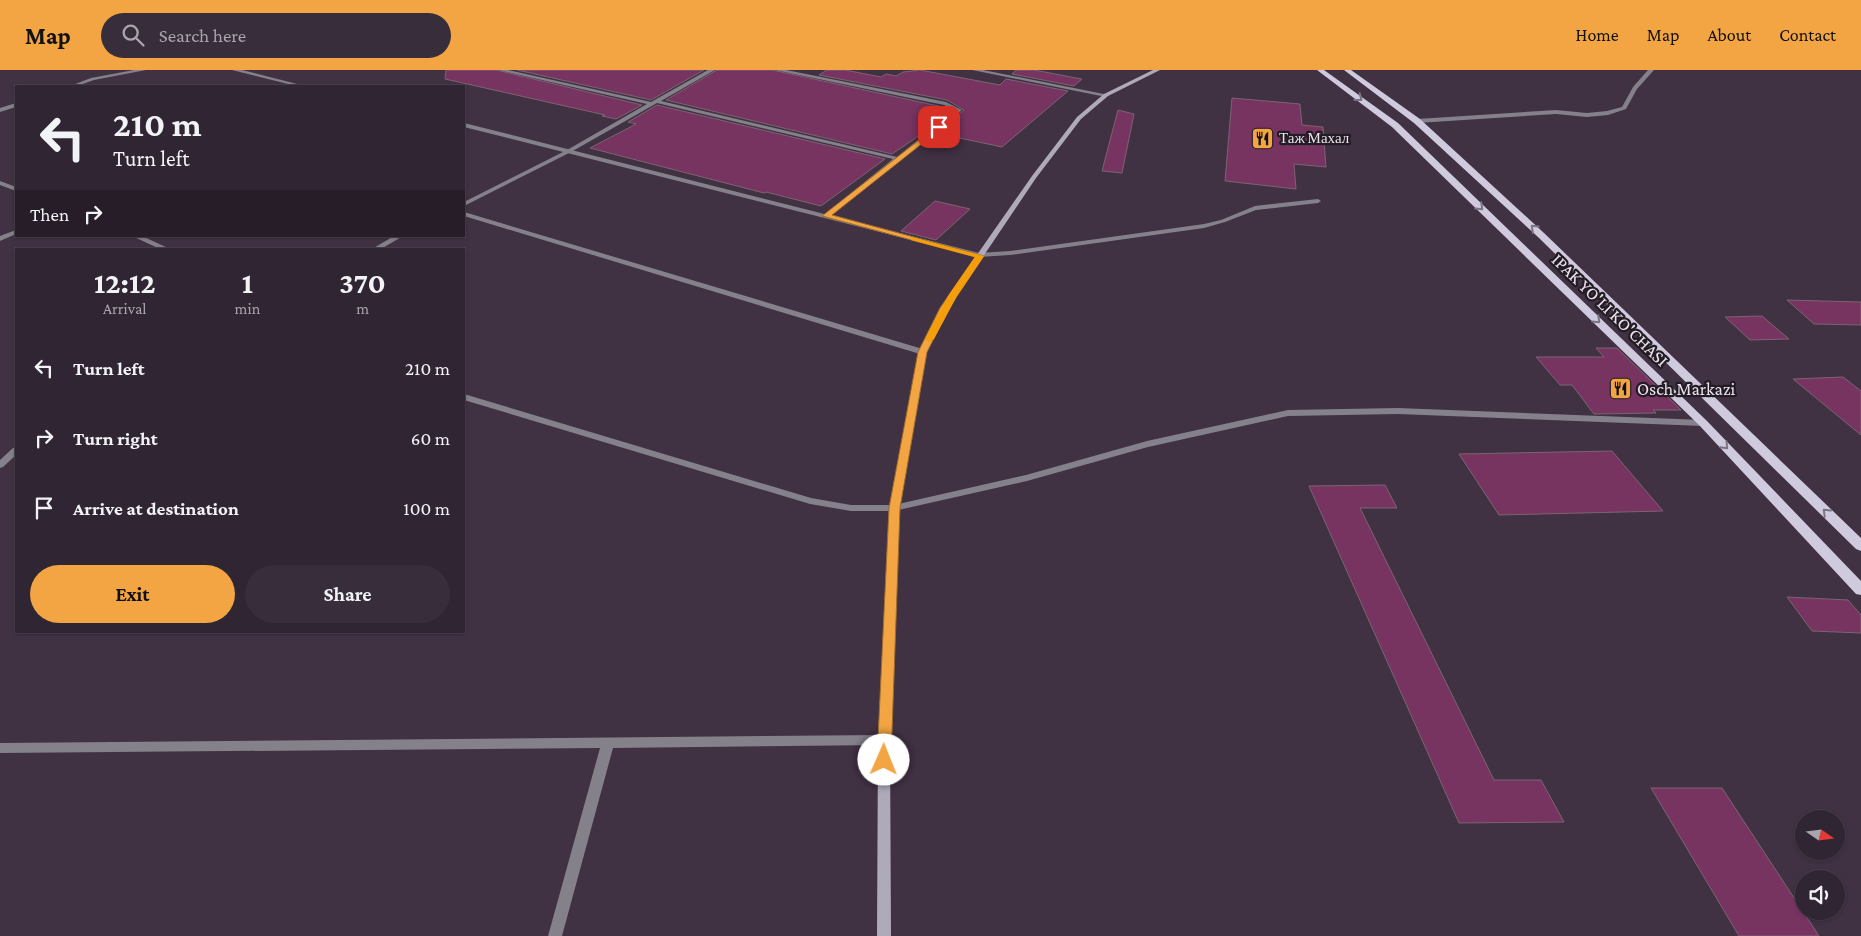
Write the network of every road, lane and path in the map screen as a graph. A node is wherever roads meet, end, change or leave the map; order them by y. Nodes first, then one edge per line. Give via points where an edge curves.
1 (143, 70) edge
2 (235, 70) edge
3 (501, 70) edge
4 (712, 70) edge
5 (778, 70) edge
6 (975, 70) edge
7 (1157, 70) edge
8 (1320, 70) edge
9 (1347, 70) edge
10 (1651, 70) edge
11 (76, 85) edge
12 (298, 85) edge
13 (1106, 95) junction
14 (656, 103) junction
15 (15, 105) edge
16 (0, 110) edge
17 (1417, 120) junction
18 (465, 126) edge
19 (569, 151) junction
20 (899, 159) junction
21 (0, 183) edge
22 (15, 189) edge
23 (1318, 201) dead end
24 (465, 203) edge
25 (465, 214) edge
26 (826, 216) junction
27 (15, 232) edge
28 (137, 237) edge
29 (398, 237) edge
30 (0, 239) edge
31 (165, 248) edge
32 (377, 248) edge
33 (980, 256) junction
34 (923, 352) junction
35 (465, 396) edge
36 (1703, 423) junction
37 (15, 451) edge
38 (0, 465) edge
39 (894, 508) junction
40 (1861, 546) edge
41 (1861, 590) edge
42 (884, 740) junction
43 (608, 742) junction
44 (0, 748) edge
45 (555, 936) edge
46 (884, 936) edge

1 - 11 street
2 - 12 street
3 - 14 street
4 - 14 street
5 - 20 street via 946,104 959,110
6 - 13 street
7 - 13 main road
8 -> 36 main road, IPAK YO'LI KO'CHASI via 1395,125
9 - 17 main road, IPAK YO'LI KO'CHASI
10 - 17 street via 1635,88 1624,108 1608,113 1556,112
13 - 33 main road via 1079,118
14 - 19 street
14 - 20 street
15 - 16 street
40 -> 17 main road, IPAK YO'LI KO'CHASI via 1541,234
18 - 19 street
19 - 24 street
19 - 26 street
20 - 26 street
21 - 22 street
23 - 33 street via 1255,208 1204,226
25 - 34 street
26 - 33 street
27 - 30 street
28 - 31 street
29 - 32 street
33 - 34 main road via 945,308
34 - 39 main road
35 - 39 street via 810,501 843,507
36 - 39 street via 1398,411 1288,413 1147,444 1026,478
36 -> 41 main road, IPAK YO'LI KO'CHASI
37 - 38 street
39 - 42 main road
42 - 43 street
42 - 46 main road
43 - 44 street
43 - 45 street

